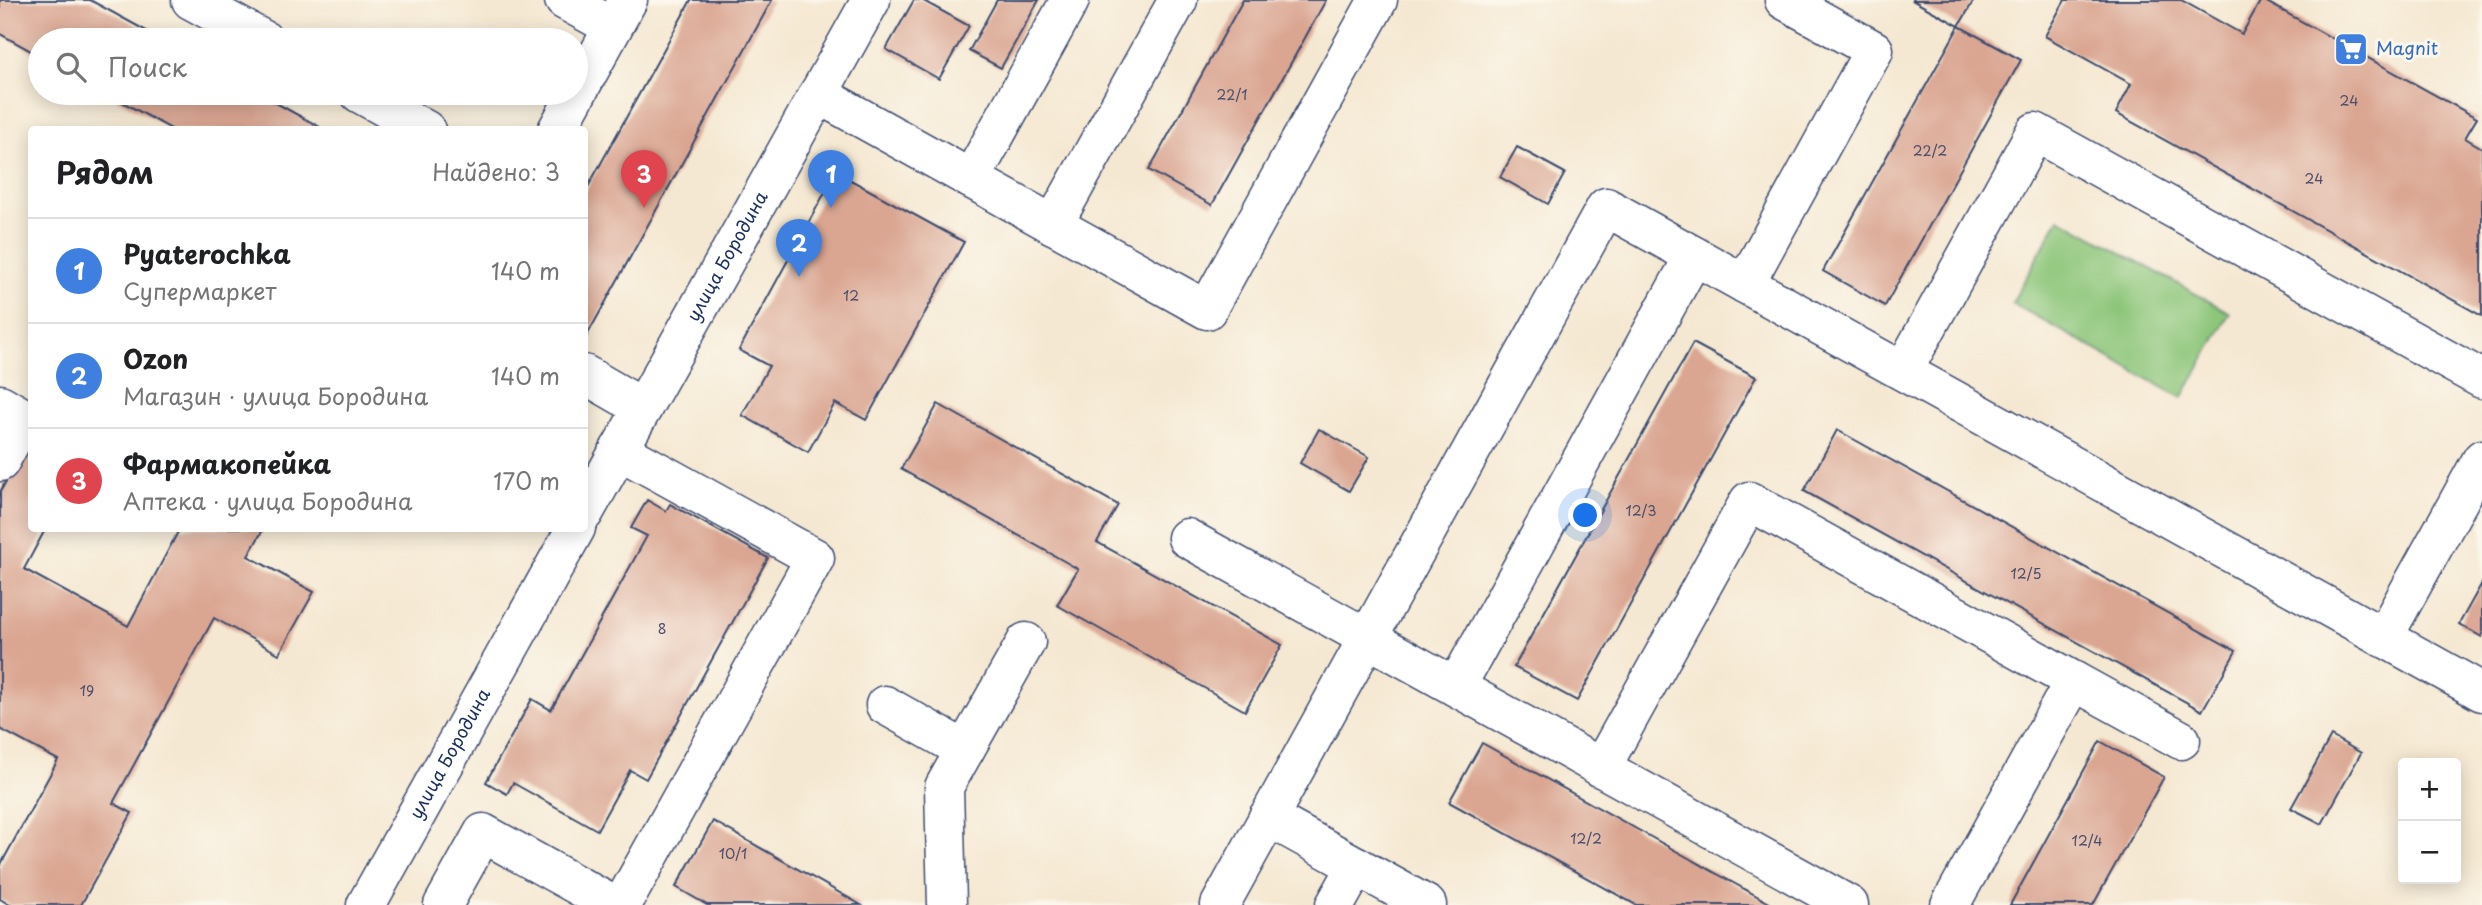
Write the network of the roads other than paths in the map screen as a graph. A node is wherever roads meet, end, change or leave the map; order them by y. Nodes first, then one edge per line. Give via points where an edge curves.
1 (191, 0) edge
2 (564, 0) edge
3 (871, 0) edge
4 (1070, 0) edge
5 (1178, 0) edge
6 (1378, 0) edge
7 (1784, 0) edge
8 (621, 14) edge
9 (242, 28) edge
10 (588, 74) edge
11 (818, 94) junction
12 (381, 105) edge
13 (571, 105) edge
14 (419, 126) edge
15 (559, 126) edge
16 (971, 179) junction
17 (1053, 225) junction
18 (1694, 256) junction
19 (1745, 284) junction
20 (1903, 371) junction
21 (588, 376) edge
22 (2482, 379) edge
23 (0, 404) edge
24 (643, 408) junction
25 (620, 450) junction
26 (2482, 459) edge
27 (0, 462) edge
28 (588, 506) edge
29 (574, 532) edge
30 (1187, 538) dead end
31 (1367, 638) junction
32 (2384, 638) junction
33 (1026, 642) dead end
34 (2074, 681) junction
35 (1456, 687) junction
36 (2482, 692) edge
37 (885, 705) dead end
38 (2181, 740) dead end
39 (965, 750) junction
40 (1601, 768) junction
41 (1268, 817) junction
42 (1357, 866) junction
43 (366, 905) edge
44 (443, 905) edge
45 (613, 905) edge
46 (622, 905) edge
47 (947, 905) edge
48 (1220, 905) edge
49 (1335, 905) edge
50 (1427, 905) edge
51 (1849, 905) edge
52 (1950, 905) edge

1 - 9 street
2 - 8 street
3 - 11 street, улица Бородина
4 - 16 street
5 - 17 street
6 - 17 street via 1207,310
7 - 19 street via 1874,50
8 - 10 street
11 - 16 street
11 - 24 street, улица Бородина
12 - 14 street
13 - 15 street
16 - 17 street
18 - 19 street
18 - 31 street via 1606,207
18 - 35 street
19 - 20 street
20 - 22 street via 2035,132
20 - 32 street
21 - 24 street
23 - 27 street via 24,418
24 - 25 street, улица Бородина
25 - 28 street, улица Бородина
25 - 46 street via 815,558
26 - 32 street
29 - 43 street, улица Бородина
30 - 31 street
31 - 35 street
31 - 41 street
32 - 36 street
33 - 39 street
34 - 38 street
34 - 40 street via 1749,500
34 - 52 street
35 - 40 street
37 - 39 street
39 - 47 street via 944,787
40 - 51 street
41 - 42 street
41 - 48 street
42 - 49 street
42 - 50 street
44 - 45 street via 483,833

